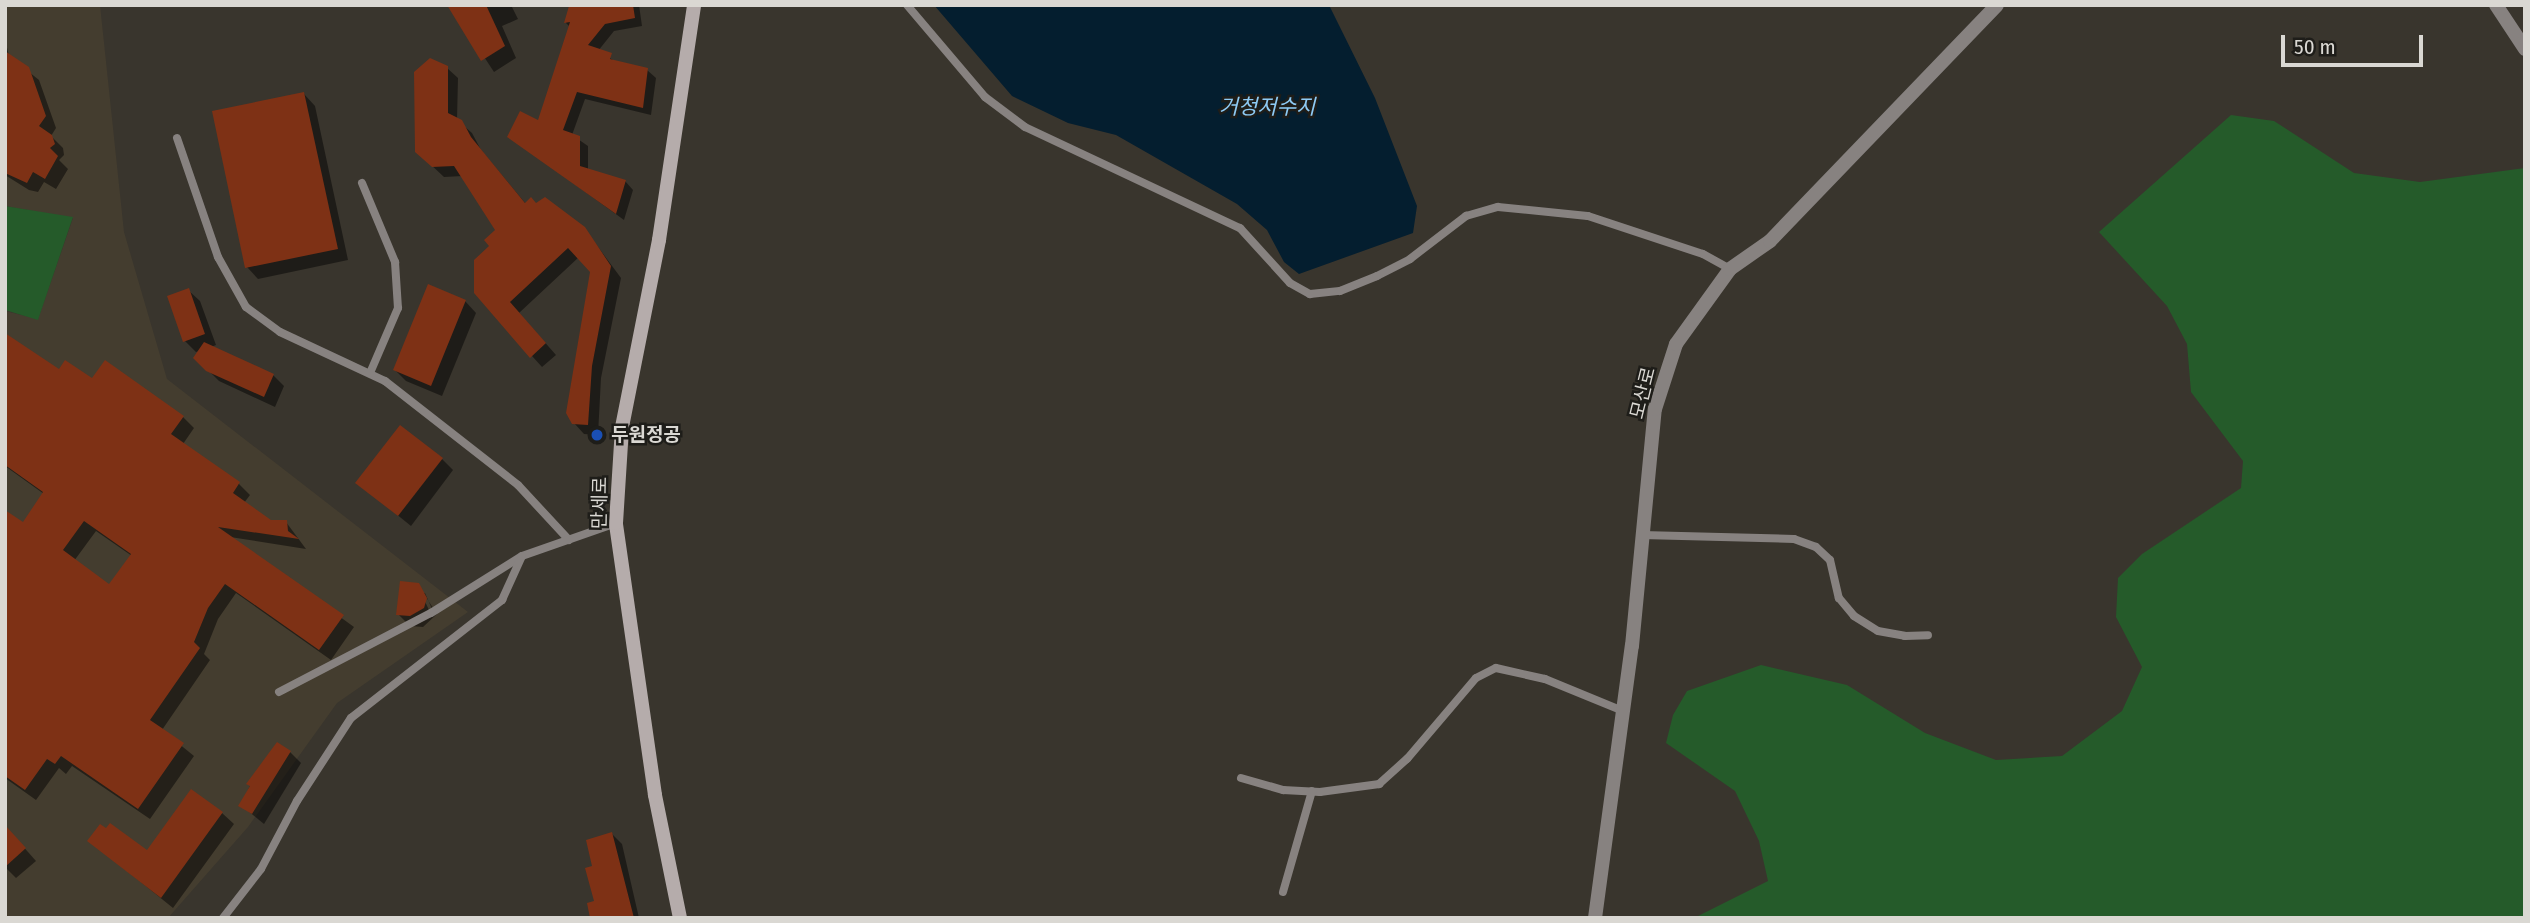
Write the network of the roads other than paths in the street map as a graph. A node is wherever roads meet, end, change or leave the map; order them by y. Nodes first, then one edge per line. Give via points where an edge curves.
1 (694, 5) edge
2 (907, 5) edge
3 (1997, 5) edge
4 (2496, 5) edge
5 (2525, 49) edge
6 (177, 138) dead end
7 (362, 183) dead end
8 (1730, 269) junction
9 (370, 373) junction
10 (616, 523) junction
11 (1642, 536) junction
12 (569, 540) junction
13 (522, 556) junction
14 (1928, 635) dead end
15 (279, 692) dead end
16 (1623, 711) junction
17 (1241, 778) dead end
18 (1312, 791) junction
19 (1283, 892) dead end
20 (223, 918) edge
21 (680, 918) edge
22 (1595, 918) edge

1 - 10 main road, 만세로 via 659,240 622,427
2 - 8 lane via 985,97 1025,127 1240,228 1290,283 1310,294 1340,292 1377,276 1409,259 1466,216 1498,207 1588,216 1703,254
3 - 8 street, 모산로 via 1770,241
4 - 5 street
6 - 9 lane via 218,257 246,307 280,332
7 - 9 lane via 395,262 398,308
8 - 11 street, 모산로 via 1676,344 1663,383 1655,409
9 - 12 lane via 518,485
10 - 12 lane
10 - 21 main road, 만세로 via 655,795
11 - 14 lane via 1805,543 1830,560 1839,598 1854,616 1878,631
11 - 16 street, 모산로
12 - 13 lane
13 - 15 lane via 431,614
13 - 20 lane via 502,600 351,718 297,801 261,869
16 - 18 lane via 1545,679 1496,668 1476,678 1407,759 1379,784
16 - 22 street, 모산로
17 - 18 lane
18 - 19 lane

